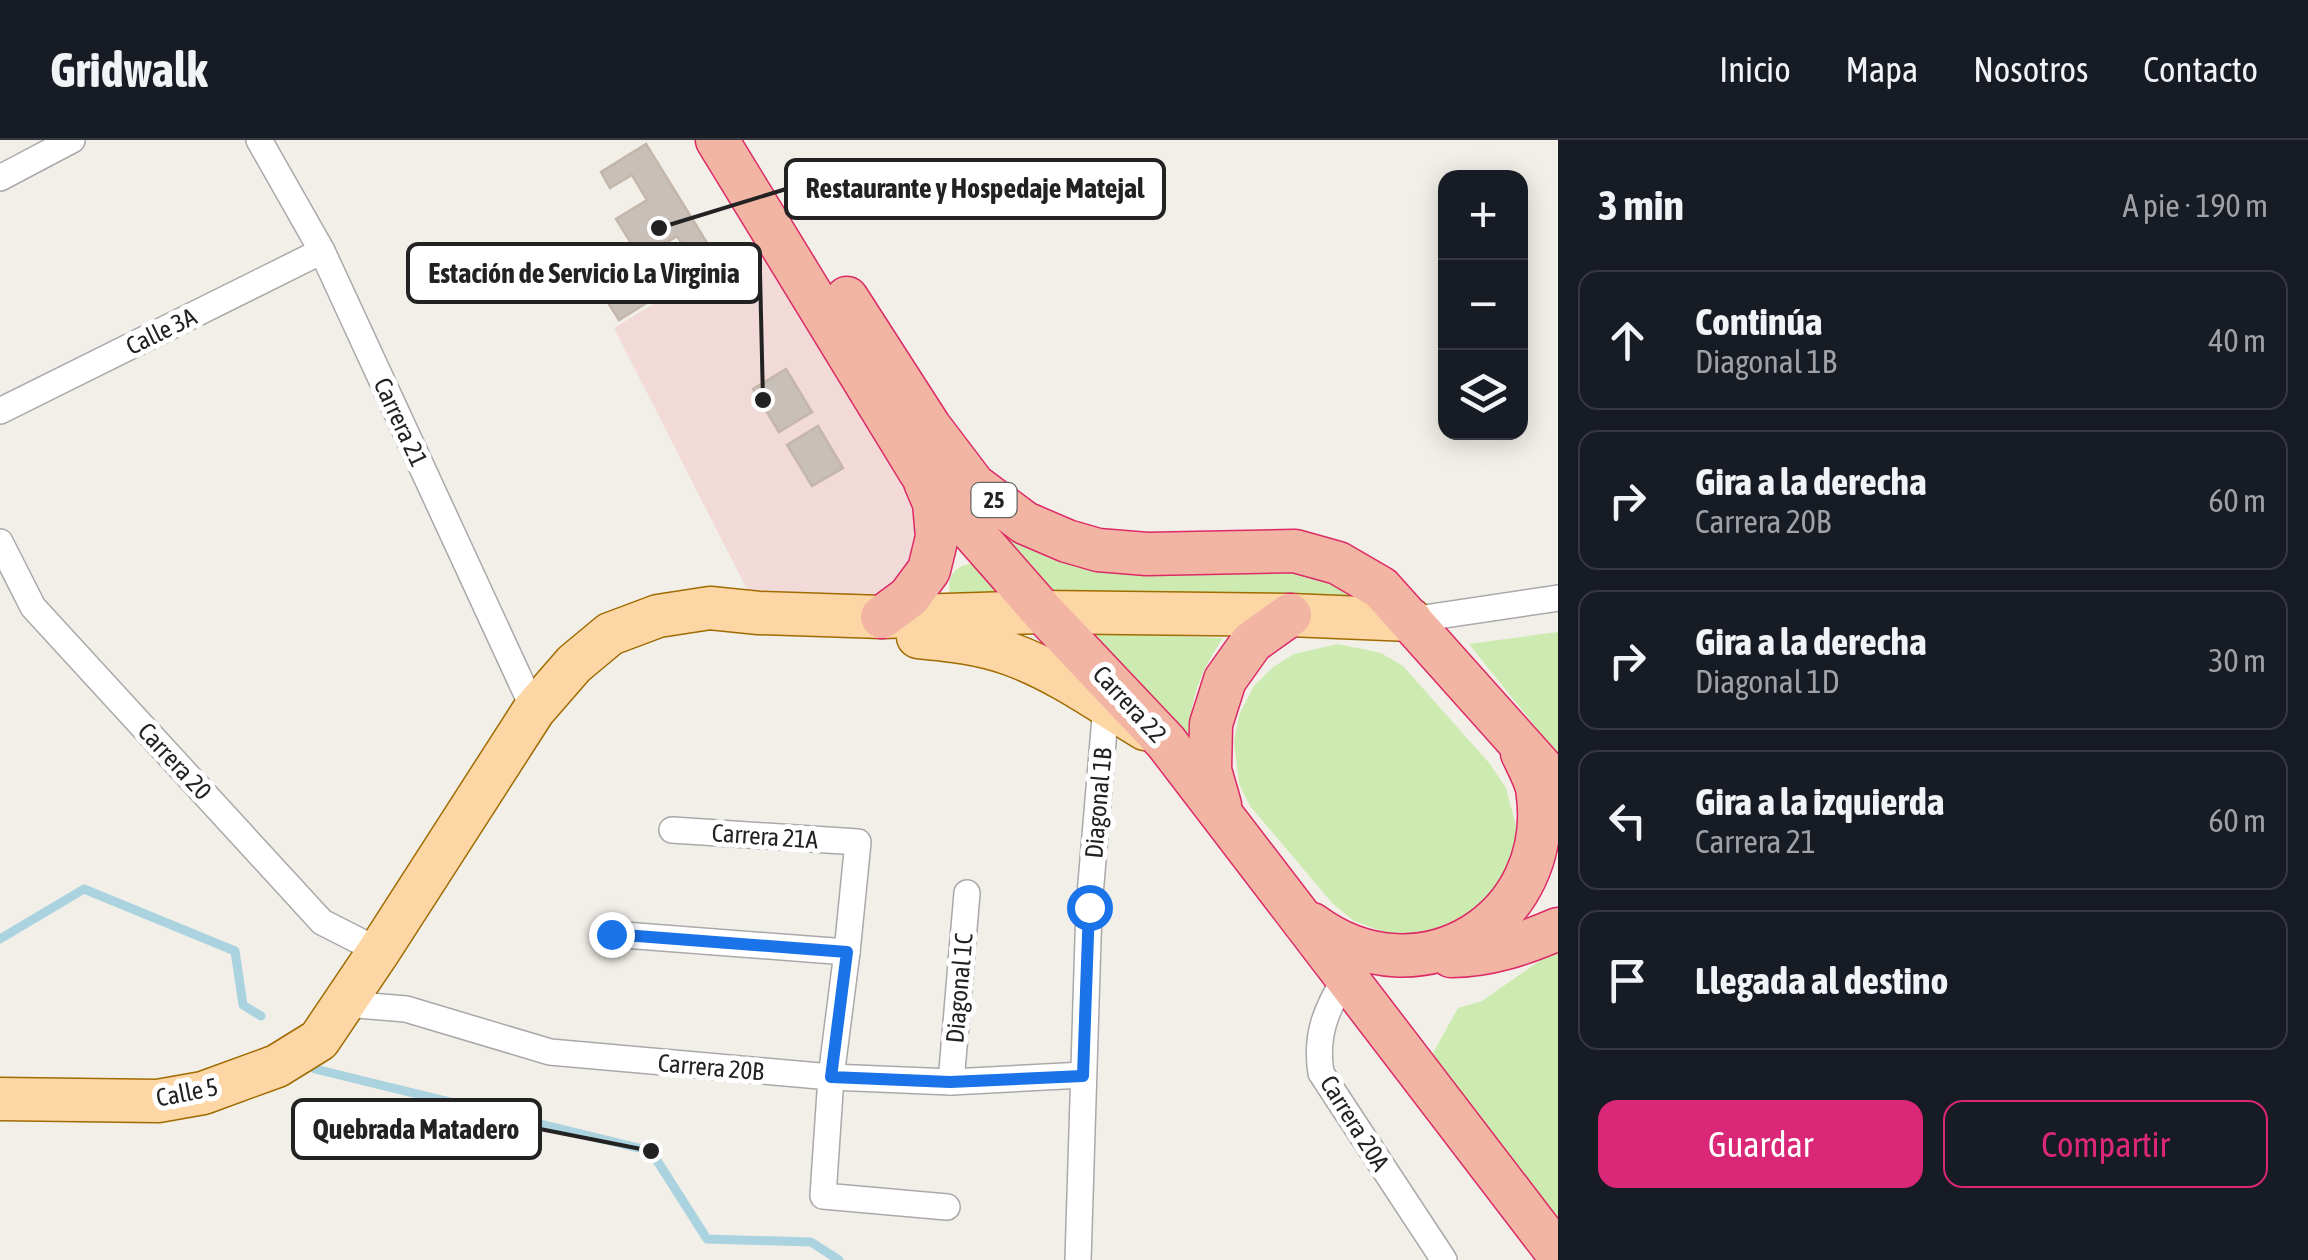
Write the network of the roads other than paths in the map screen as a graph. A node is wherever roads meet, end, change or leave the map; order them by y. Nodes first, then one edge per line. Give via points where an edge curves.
1 (259, 140) edge
2 (65, 142) edge
3 (718, 142) edge
4 (0, 178) edge
5 (322, 251) junction
6 (0, 411) edge
7 (920, 472) junction
8 (0, 542) edge
9 (1558, 598) edge
10 (1043, 612) junction
11 (759, 613) junction
12 (1290, 615) junction
13 (882, 617) junction
14 (1411, 620) junction
15 (1106, 706) junction
16 (534, 710) junction
17 (1166, 742) junction
18 (1517, 742) junction
19 (1558, 786) edge
20 (1223, 816) junction
21 (672, 830) dead end
22 (967, 894) dead end
23 (1296, 911) junction
24 (1558, 929) edge
25 (611, 934) dead end
26 (380, 951) junction
27 (847, 952) junction
28 (1420, 956) junction
29 (1346, 977) junction
30 (345, 1004) junction
31 (1083, 1076) junction
32 (831, 1077) junction
33 (950, 1082) junction
34 (0, 1099) edge
35 (946, 1207) dead end
36 (1558, 1254) edge
37 (1078, 1260) edge
38 (1444, 1260) edge

1 - 5 street, Carrera 21
2 - 4 street
3 - 7 highway, Carrera 22
3 - 14 highway, Carrera 22 / 25 via 794,217 974,485 1025,523 1098,550 1295,551 1338,563 1380,588
5 - 6 street, Calle 3A
5 - 16 street, Carrera 21
7 - 10 highway, Carrera 22 / 25
7 - 13 highway via 934,503 937,537 928,570 910,597
8 - 26 street, Carrera 20 via 33,607 322,922
9 - 14 street
10 - 12 main road
10 - 13 main road
10 - 17 highway, Carrera 22 / 25
11 - 13 main road
11 - 15 main road via 1006,652
11 - 16 main road, Calle 5 via 710,608 658,616 610,634
12 - 14 main road
12 - 20 highway via 1252,642 1225,680 1210,724 1210,770
14 - 18 highway, Carrera 22 / 25
15 - 17 main road
15 - 31 street, Diagonal 1B
16 - 26 main road, Calle 5
17 - 20 highway, Carrera 22 / 25
18 - 19 highway, Carrera 22 / 25
18 - 28 highway via 1536,785 1540,832 1528,877 1502,916 1464,943
20 - 23 highway, Carrera 22 / 25
21 - 27 street, Carrera 21A via 858,842
22 - 33 street, Diagonal 1C
23 - 28 highway via 1352,948
23 - 29 highway, Carrera 22 / 25
24 - 28 highway via 1516,947
25 - 27 street
26 - 30 main road, Calle 5
27 - 32 street
29 - 36 highway, Carrera 22 / 25
29 - 38 street, Carrera 20A via 1330,1003 1317,1050 1321,1073
30 - 32 street, Carrera 20B via 406,1010 550,1052
30 - 34 main road, Calle 5 via 319,1040 277,1066 203,1092 158,1100
31 - 33 street, Carrera 20B
31 - 37 street, Diagonal 1B
32 - 33 street, Carrera 20B
32 - 35 street via 823,1196

